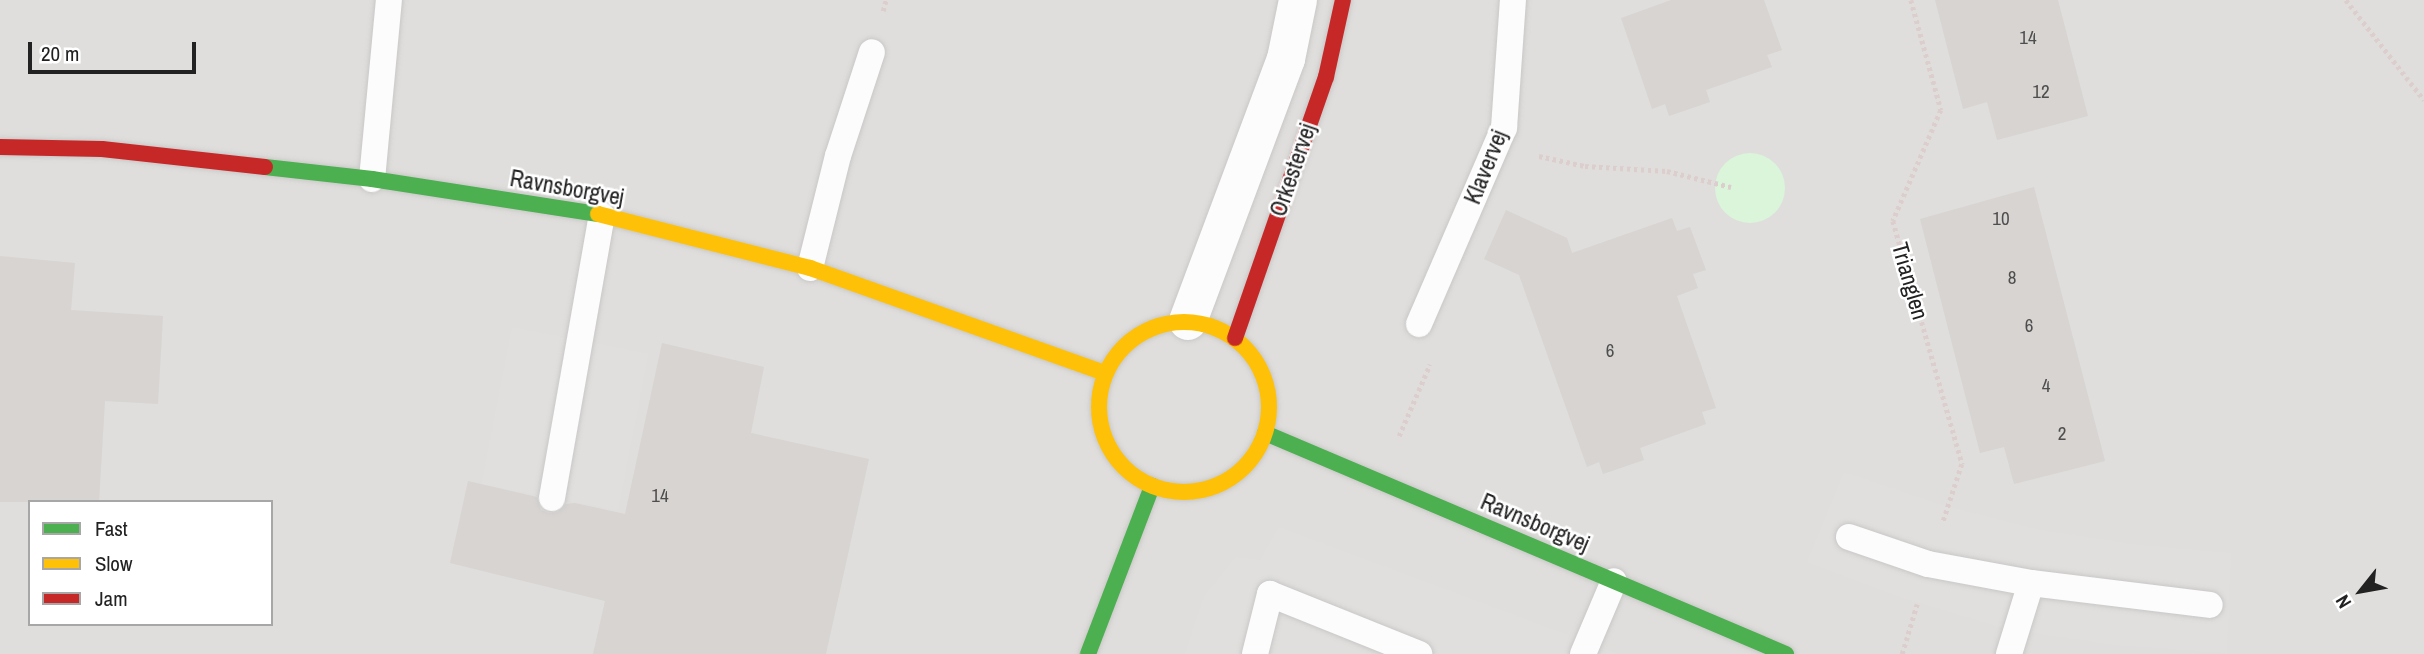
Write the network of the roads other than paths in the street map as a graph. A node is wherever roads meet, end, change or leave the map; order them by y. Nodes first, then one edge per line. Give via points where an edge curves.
1 (389, 0) edge
2 (1298, 0) edge
3 (1343, 0) edge
4 (1514, 0) edge
5 (872, 52) dead end
6 (0, 147) edge
7 (372, 178) junction
8 (602, 215) junction
9 (810, 268) junction
10 (1188, 321) junction
11 (1419, 324) road end
12 (1235, 338) junction
13 (1105, 373) junction
14 (1265, 433) junction
15 (1152, 486) junction
16 (552, 498) dead end
17 (1849, 537) dead end
18 (1614, 581) junction
19 (2031, 583) junction
20 (2210, 605) dead end
21 (1087, 654) edge
22 (1255, 654) edge
23 (1419, 654) edge
24 (1583, 654) edge
25 (1786, 654) edge
26 (2009, 654) edge

1 - 7 lane
2 - 10 street, Orkestervej via 1286,59
3 - 12 street, Orkestervej via 1325,78
4 - 11 lane, Klavervej via 1504,128
5 - 9 lane via 838,156
6 - 7 street, Ravnsborgvej via 102,149
7 - 8 street, Ravnsborgvej
8 - 9 street, Ravnsborgvej
8 - 16 lane
9 - 13 street, Ravnsborgvej
10 - 12 street
10 - 13 street via 1140,333 1115,355
12 - 14 street via 1265,378 1269,411
13 - 15 street via 1098,402 1103,436 1121,464
14 - 15 street via 1241,470 1213,487 1180,492
14 - 18 street, Ravnsborgvej
15 - 21 street
17 - 19 lane via 1928,564
18 - 24 lane
18 - 25 street, Ravnsborgvej
19 - 20 lane
19 - 26 lane
22 - 23 lane via 1270,594

